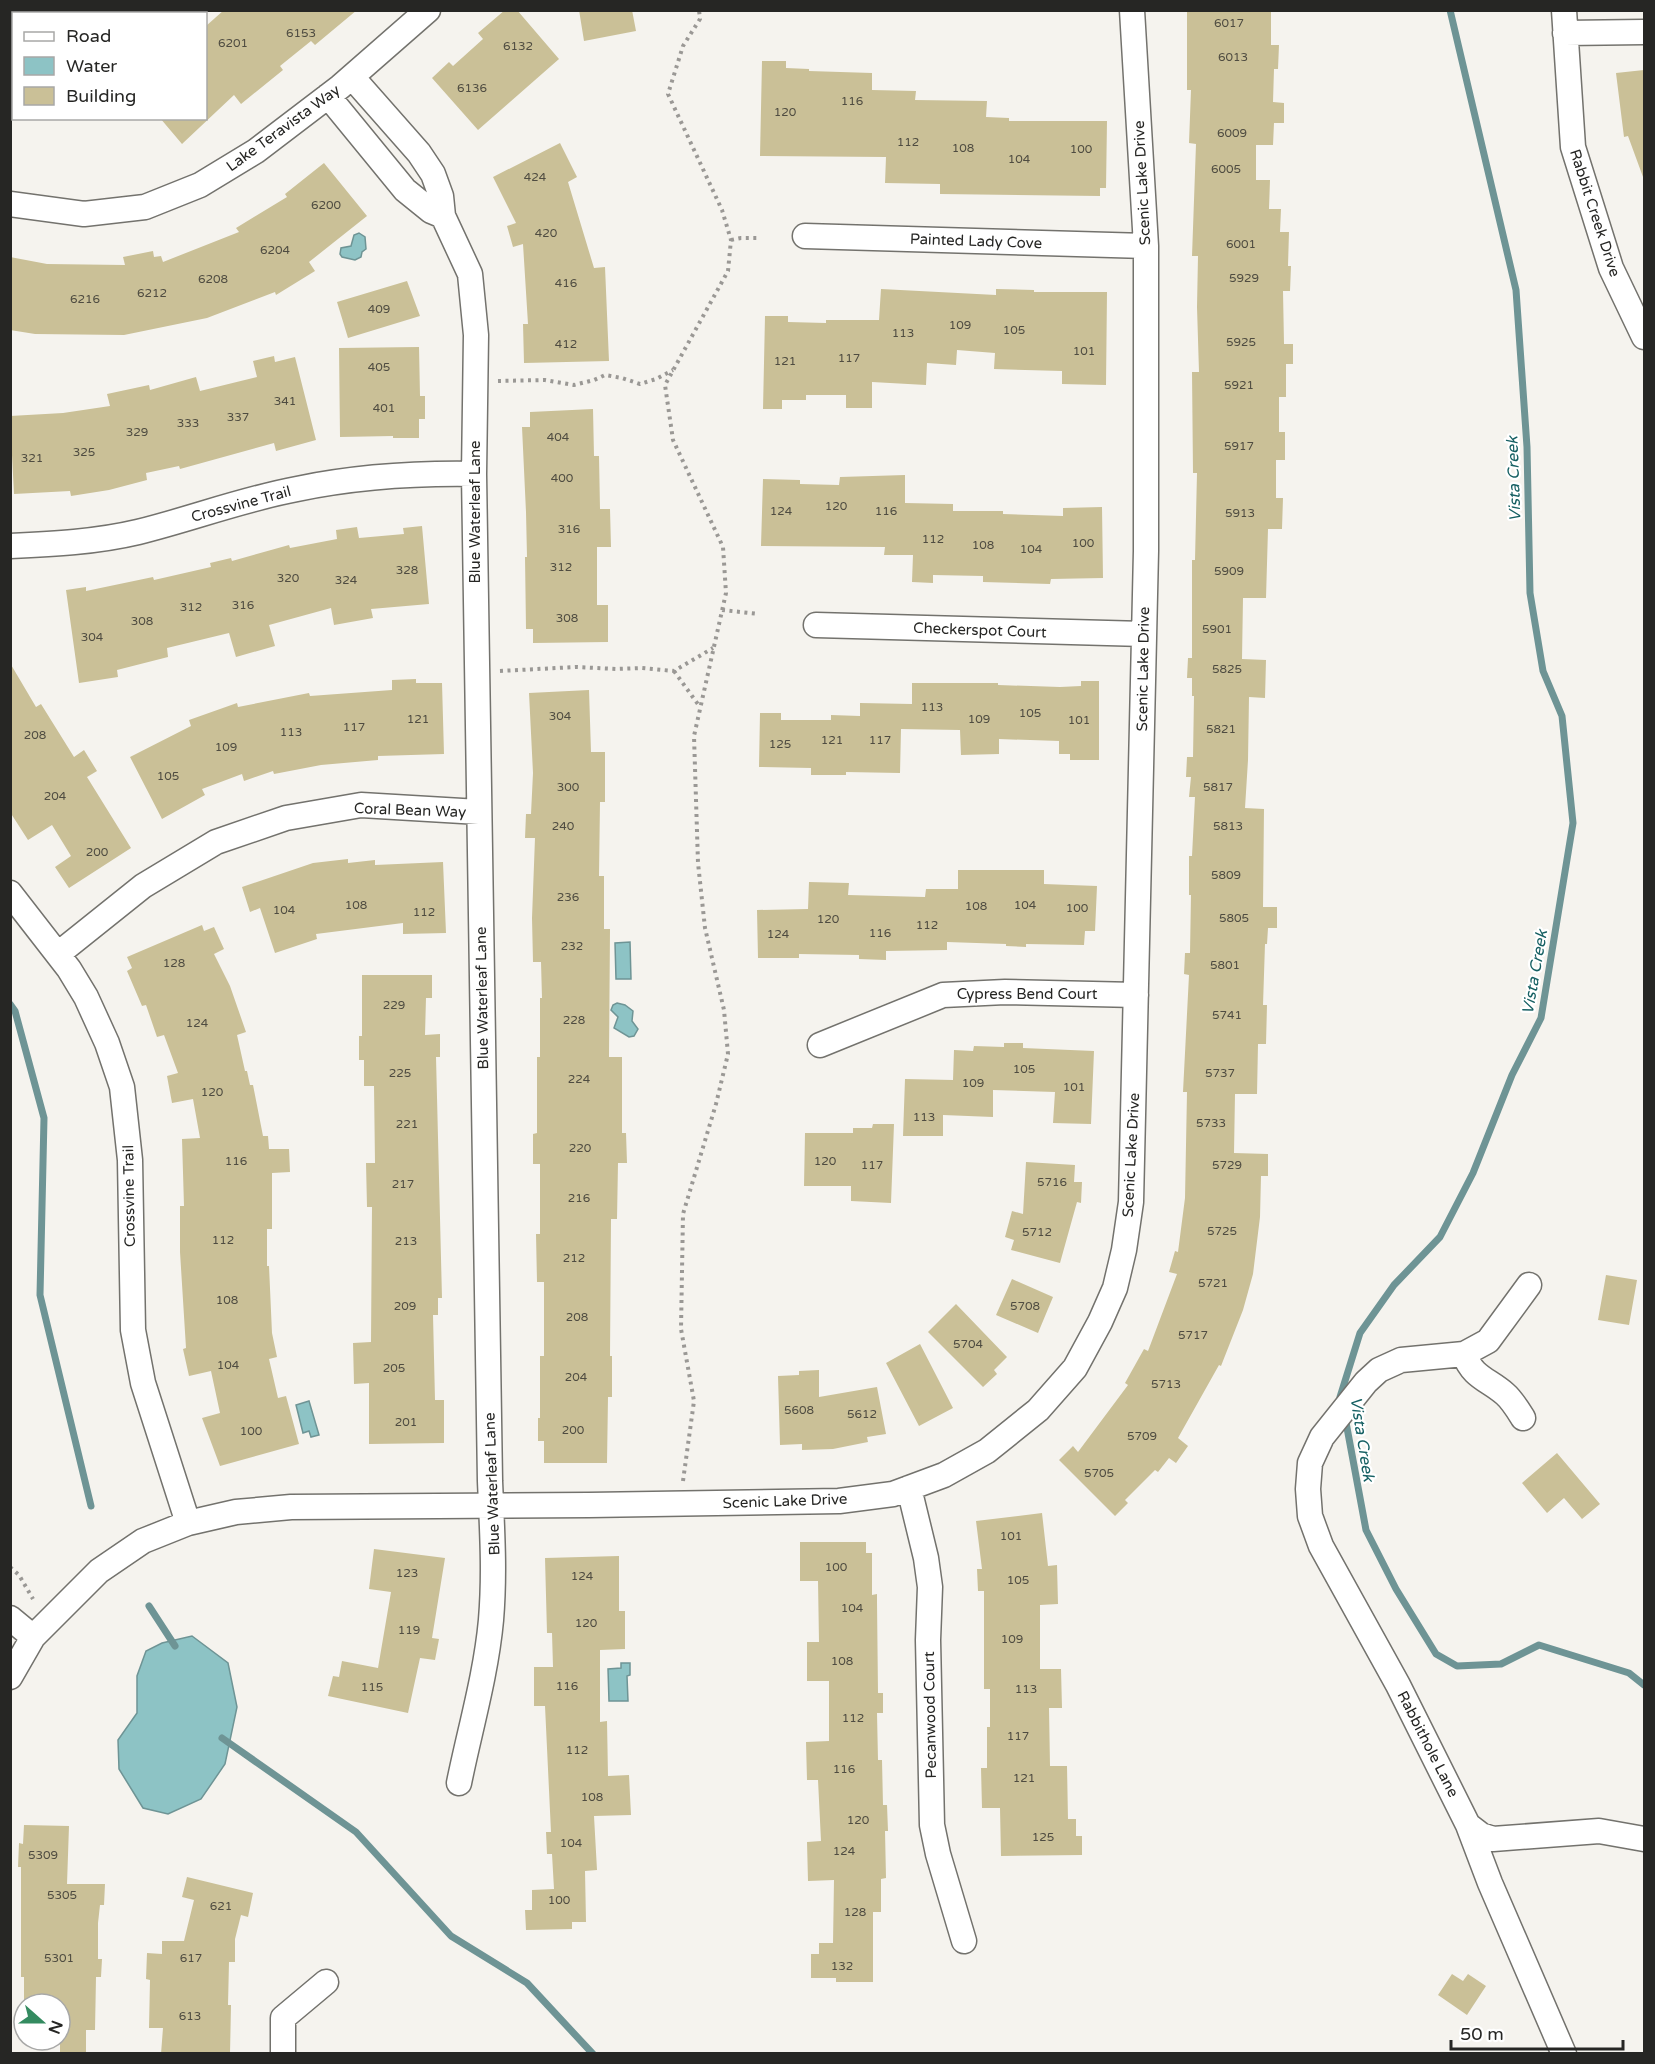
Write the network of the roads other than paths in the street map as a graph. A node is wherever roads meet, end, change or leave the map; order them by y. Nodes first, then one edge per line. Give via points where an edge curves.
1 (428, 10) edge
2 (1132, 10) edge
3 (1565, 22) edge
4 (1644, 32) edge
5 (352, 77) junction
6 (328, 96) junction
7 (10, 204) edge
8 (443, 216) junction
9 (805, 236) dead end
10 (1146, 246) junction
11 (1644, 337) edge
12 (474, 474) junction
13 (10, 546) edge
14 (816, 625) dead end
15 (1144, 634) junction
16 (479, 812) junction
17 (10, 892) edge
18 (58, 954) junction
19 (1136, 995) junction
20 (820, 1045) dead end
21 (1529, 1285) dead end
22 (1464, 1354) junction
23 (1523, 1418) dead end
24 (909, 1488) junction
25 (491, 1506) junction
26 (188, 1523) junction
27 (10, 1618) edge
28 (33, 1637) junction
29 (10, 1677) edge
30 (459, 1783) dead end
31 (1468, 1825) junction
32 (1492, 1839) junction
33 (1644, 1839) edge
34 (1490, 1883) junction
35 (964, 1941) dead end
36 (326, 1982) dead end
37 (283, 2054) edge
38 (1564, 2054) edge

1 - 5 street, Lake Teravista Way
2 - 10 street, Scenic Lake Drive
3 - 4 street
3 - 11 street, Rabbit Creek Drive via 1573,147 1611,268
5 - 6 street, Lake Teravista Way
5 - 8 street, Blue Waterleaf Lane via 433,174
6 - 7 street, Lake Teravista Way via 256,151 200,185 144,207 84,214
6 - 8 street via 405,190 430,211
8 - 12 street, Blue Waterleaf Lane via 470,274 476,335
9 - 10 street, Painted Lady Cove
10 - 15 street, Scenic Lake Drive
12 - 13 street, Crossvine Trail via 357,479 295,489 136,533 77,543
12 - 16 street, Blue Waterleaf Lane
14 - 15 street, Checkerspot Court
15 - 19 street, Scenic Lake Drive
16 - 18 street, Coral Bean Way via 361,805 286,818 216,842 152,881
16 - 25 street, Blue Waterleaf Lane
17 - 18 street, Crossvine Trail
18 - 26 street, Crossvine Trail via 86,997 122,1087 130,1160 133,1330 143,1383
19 - 20 street, Cypress Bend Court via 943,995
19 - 24 street, Scenic Lake Drive via 1131,1202 1115,1288 1100,1322 1075,1368 1038,1410 987,1451 944,1475
21 - 22 street via 1488,1341
22 - 23 street via 1477,1376 1505,1394
22 - 31 street, Rabbithole Lane via 1401,1360 1379,1370 1327,1430 1310,1463 1308,1489 1310,1516 1321,1546 1398,1685
24 - 25 street, Scenic Lake Drive via 840,1501
24 - 35 street, Pecanwood Court via 930,1587 932,1825
25 - 26 street, Scenic Lake Drive via 291,1507 236,1512
25 - 30 street, Blue Waterleaf Lane via 495,1562 491,1622
26 - 28 street, Scenic Lake Drive via 143,1541 99,1570
27 - 28 street
28 - 29 street, Scenic Lake Drive
31 - 32 street
31 - 34 street, Rabbithole Lane
32 - 33 street via 1599,1831
32 - 34 street
34 - 38 street, Rabbithole Lane
36 - 37 street via 283,2018

